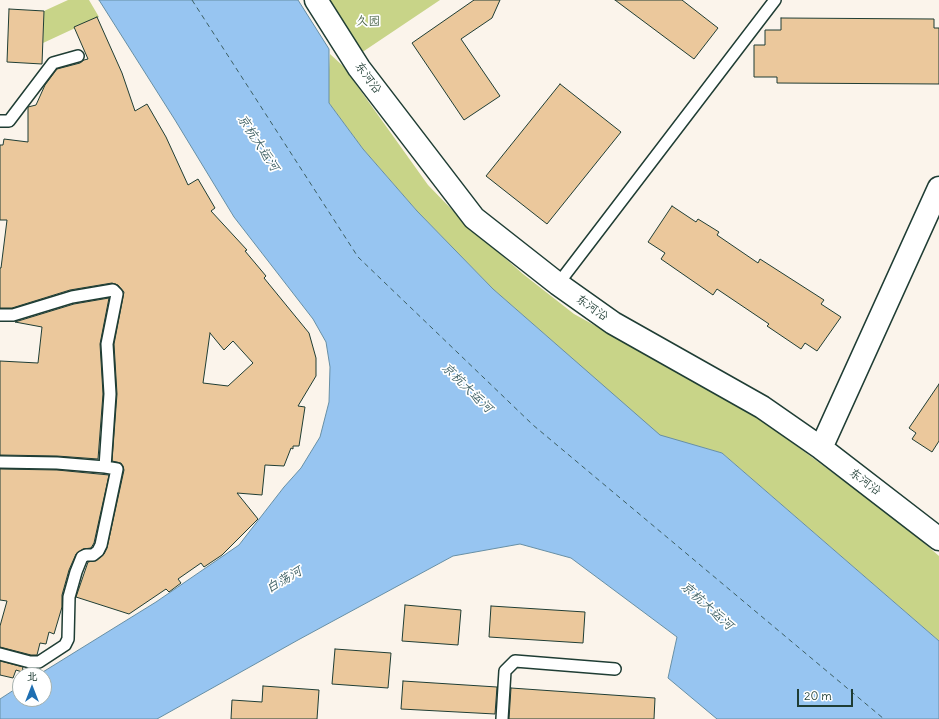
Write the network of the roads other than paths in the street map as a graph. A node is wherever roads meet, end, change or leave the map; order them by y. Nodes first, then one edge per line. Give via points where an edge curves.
1 (316, 0) edge
2 (775, 0) edge
3 (78, 56) dead end
4 (0, 121) edge
5 (939, 188) edge
6 (558, 284) junction
7 (0, 315) edge
8 (821, 448) junction
9 (0, 462) edge
10 (105, 467) junction
11 (939, 540) edge
12 (0, 654) edge
13 (616, 669) dead end
14 (502, 719) edge

1 - 6 street, 东河沿 via 359,68 474,218
2 - 6 lane
3 - 4 lane via 53,63 9,121
5 - 8 street
6 - 8 street, 东河沿 via 612,323 762,407
7 - 10 lane via 13,316 72,297 113,290 117,294 106,344 110,394
8 - 11 street, 东河沿
9 - 10 lane
10 - 12 lane via 118,469 98,552 82,557 76,572 69,597 68,639 65,645 39,662
13 - 14 lane via 515,661 505,671

